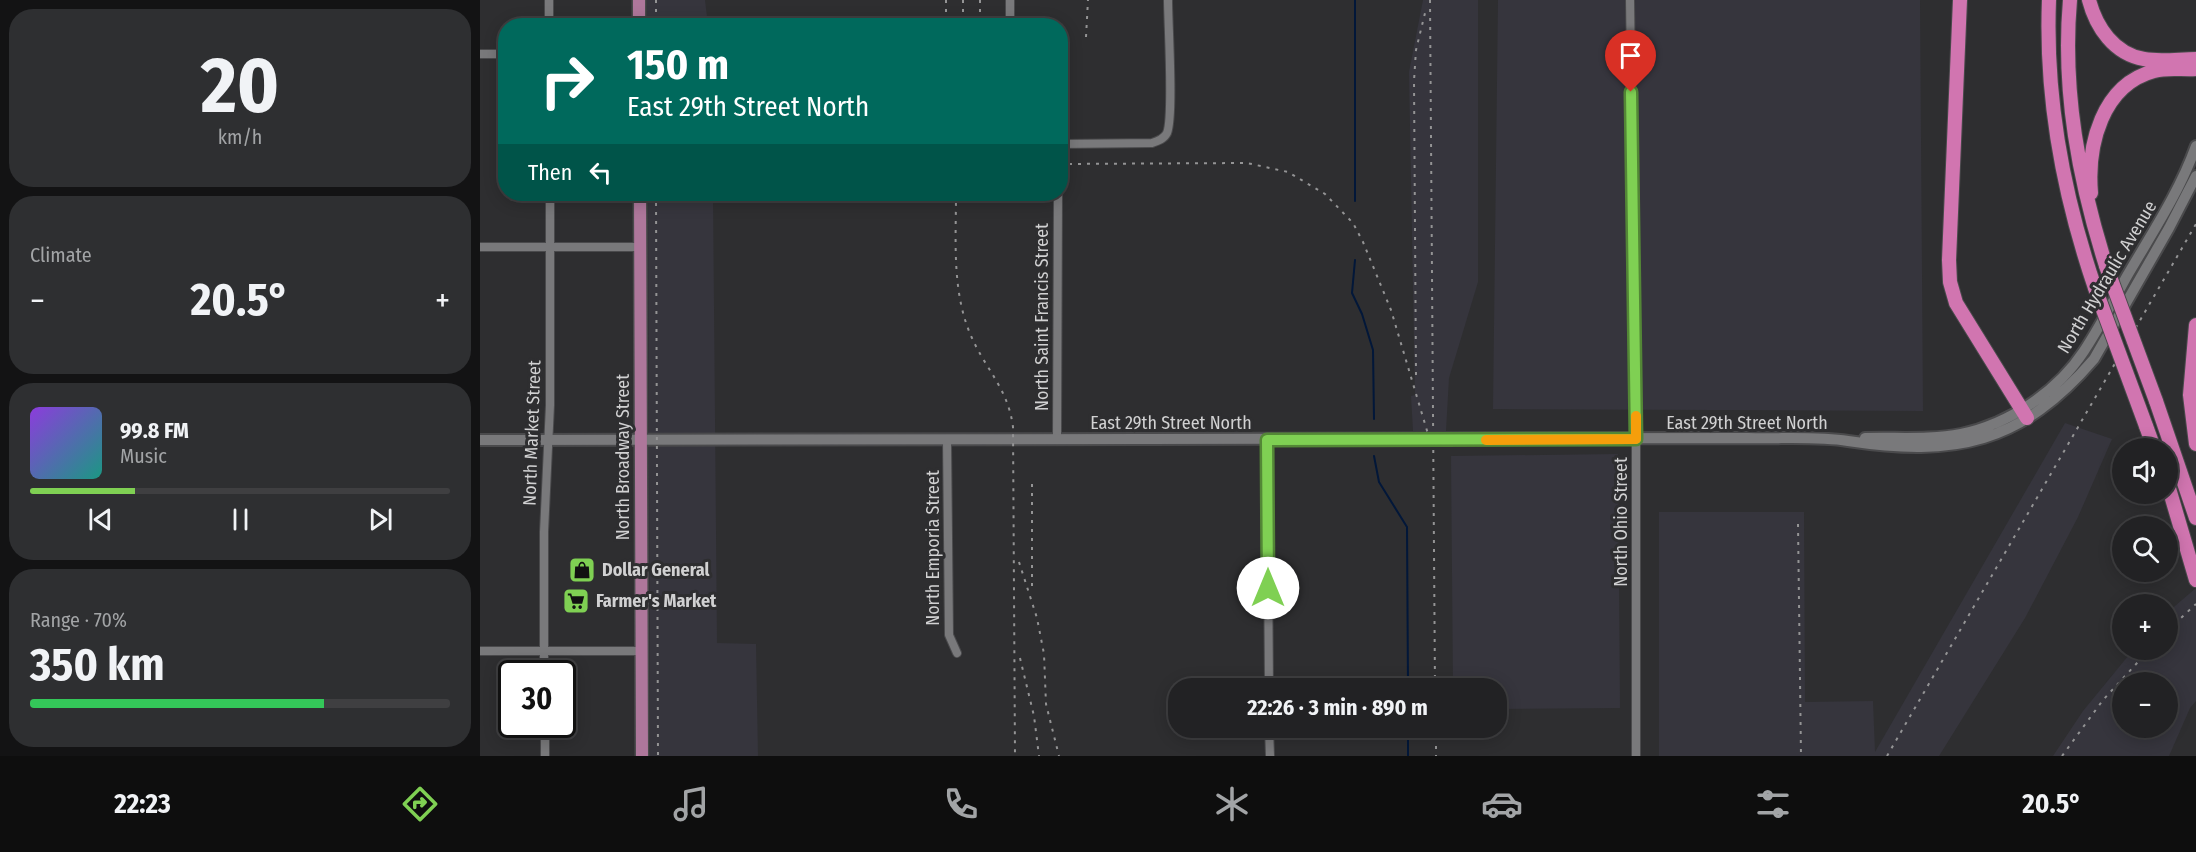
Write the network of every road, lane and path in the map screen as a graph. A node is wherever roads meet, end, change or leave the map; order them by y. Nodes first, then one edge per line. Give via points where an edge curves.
1 (549, 0) edge
2 (639, 0) edge
3 (1010, 0) edge
4 (1168, 0) edge
5 (1630, 0) edge
6 (1960, 0) edge
7 (2049, 0) edge
8 (2070, 0) edge
9 (2089, 0) edge
10 (549, 18) edge
11 (639, 18) edge
12 (1010, 18) edge
13 (480, 54) edge
14 (498, 54) edge
15 (2196, 59) edge
16 (2196, 69) edge
17 (1068, 144) edge
18 (2196, 147) edge
19 (2196, 176) edge
20 (550, 201) edge
21 (640, 201) edge
22 (1058, 201) edge
23 (2094, 228) junction
24 (480, 247) edge
25 (640, 247) junction
26 (550, 248) junction
27 (2196, 325) edge
28 (2028, 414) junction
29 (2150, 438) edge
30 (1636, 439) junction
31 (480, 440) edge
32 (1057, 440) junction
33 (1267, 440) junction
34 (548, 441) junction
35 (641, 441) junction
36 (947, 441) junction
37 (1850, 441) joint
38 (2196, 444) edge
39 (2174, 504) edge
40 (2196, 518) edge
41 (2196, 580) edge
42 (480, 651) edge
43 (641, 651) junction
44 (544, 652) junction
45 (957, 653) dead end
46 (544, 660) edge
47 (1269, 678) edge
48 (545, 738) edge
49 (1269, 738) edge
50 (545, 756) edge
51 (642, 756) edge
52 (1270, 756) edge
53 (1636, 756) edge

1 - 10 street
2 - 11 main road
3 - 12 street
4 - 17 street via 1169,123 1163,138 1152,144
5 - 30 street, North Ohio Street
6 - 28 highway via 1950,282 1956,303
7 - 29 highway, bridge via 2048,55 2056,146 2074,226 2093,291
8 - 23 highway via 2068,48 2074,137
9 - 15 highway via 2098,26 2130,54 2144,60
13 - 14 street
16 - 23 highway via 2157,70 2140,75 2125,84 2103,115 2091,162
18 - 28 street, North Hydraulic Avenue via 2171,203 2084,352
19 - 28 street, North Hydraulic Avenue via 2094,359 2057,398
20 - 26 street, North Market Street
21 - 25 main road, North Broadway Street
22 - 32 street, North Saint Francis Street
23 - 40 highway, bridge
24 - 26 street
25 - 26 street
25 - 35 main road, North Broadway Street
26 - 34 street, North Market Street
27 - 38 highway via 2190,395
28 - 37 street, North Hydraulic Avenue via 1962,434
30 - 33 street, East 29th Street North
30 - 37 street, East 29th Street North
30 - 53 street, North Ohio Street
31 - 34 street, East 29th Street North
32 - 33 street, East 29th Street North
32 - 36 street, East 29th Street North
33 - 47 street
34 - 35 street, East 29th Street North
34 - 44 street, North Market Street via 543,532
35 - 36 street, East 29th Street North
35 - 43 main road, North Broadway Street
36 - 45 street, North Emporia Street via 949,634
39 - 41 highway
42 - 44 street
43 - 44 street
43 - 51 main road, North Broadway Street
44 - 46 street, North Market Street
48 - 50 street
49 - 52 street

